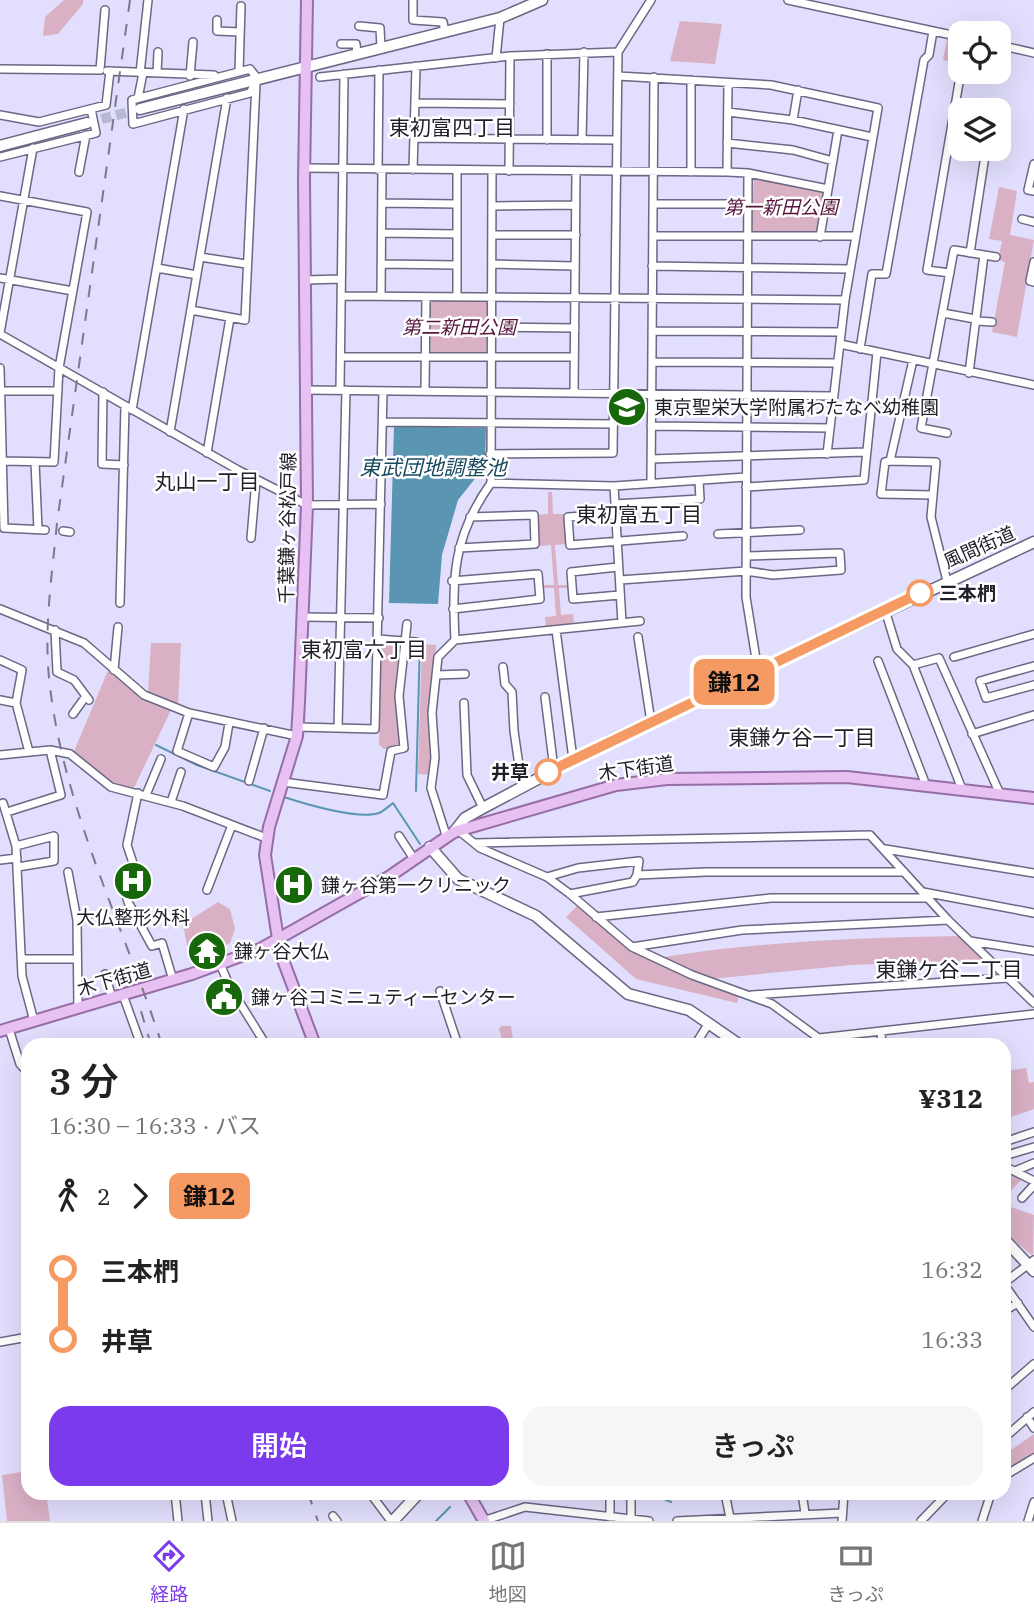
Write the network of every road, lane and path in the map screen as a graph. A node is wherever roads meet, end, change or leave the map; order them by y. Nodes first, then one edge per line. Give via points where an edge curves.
1 (148, 0) edge
2 (307, 0) edge
3 (413, 0) edge
4 (542, 0) edge
5 (651, 0) edge
6 (788, 0) edge
7 (241, 6) dead end
8 (105, 10) dead end
9 (500, 18) junction
10 (217, 20) dead end
11 (359, 26) dead end
12 (933, 31) junction
13 (240, 32) junction
14 (445, 32) junction
15 (948, 34) edge
16 (193, 42) dead end
17 (341, 44) dead end
18 (381, 48) junction
19 (1011, 48) edge
20 (158, 52) dead end
21 (584, 52) junction
22 (618, 52) junction
23 (1034, 53) edge
24 (357, 54) junction
25 (547, 54) junction
26 (510, 56) junction
27 (496, 58) junction
28 (415, 66) junction
29 (308, 67) junction
30 (0, 69) edge
31 (100, 70) junction
32 (379, 70) junction
33 (110, 71) junction
34 (239, 72) junction
35 (141, 73) junction
36 (157, 73) junction
37 (189, 73) junction
38 (344, 74) junction
39 (222, 76) junction
40 (618, 76) junction
41 (320, 77) dead end
42 (654, 77) junction
43 (691, 80) junction
44 (256, 81) junction
45 (728, 83) junction
46 (191, 84) junction
47 (959, 84) edge
48 (798, 89) junction
49 (138, 98) junction
50 (227, 98) junction
51 (415, 103) junction
52 (510, 104) junction
53 (90, 109) junction
54 (184, 109) junction
55 (140, 110) tunnel mouth
56 (728, 112) junction
57 (0, 115) edge
58 (793, 120) junction
59 (87, 123) tunnel mouth
60 (838, 130) junction
61 (86, 135) junction
62 (872, 137) junction
63 (414, 138) junction
64 (509, 139) junction
65 (547, 139) junction
66 (582, 140) junction
67 (617, 140) junction
68 (727, 143) junction
69 (0, 146) edge
70 (33, 148) junction
71 (0, 157) edge
72 (833, 160) junction
73 (984, 161) edge
74 (1034, 164) edge
75 (304, 168) junction
76 (342, 169) junction
77 (380, 170) junction
78 (413, 170) junction
79 (457, 170) junction
80 (492, 171) junction
81 (509, 171) junction
82 (616, 171) junction
83 (79, 172) dead end
84 (576, 172) junction
85 (653, 172) junction
86 (691, 172) junction
87 (727, 172) junction
88 (748, 173) junction
89 (828, 189) junction
90 (1034, 191) edge
91 (0, 196) edge
92 (23, 200) junction
93 (383, 203) junction
94 (457, 204) junction
95 (653, 204) junction
96 (747, 204) junction
97 (576, 205) junction
98 (493, 206) junction
99 (1022, 219) dead end
100 (1034, 222) edge
101 (383, 233) junction
102 (457, 234) junction
103 (493, 235) junction
104 (576, 235) junction
105 (653, 236) junction
106 (856, 236) junction
107 (748, 237) junction
108 (820, 237) junction
109 (970, 253) junction
110 (984, 255) junction
111 (200, 257) junction
112 (996, 257) dead end
113 (1034, 262) edge
114 (246, 264) junction
115 (382, 264) junction
116 (492, 264) junction
117 (457, 265) junction
118 (575, 266) junction
119 (652, 266) junction
120 (748, 267) junction
121 (157, 268) junction
122 (850, 269) junction
123 (950, 273) junction
124 (197, 275) junction
125 (0, 278) edge
126 (9, 279) junction
127 (341, 279) junction
128 (305, 280) junction
129 (1034, 282) edge
130 (73, 291) junction
131 (341, 296) junction
132 (381, 296) junction
133 (426, 297) junction
134 (457, 297) junction
135 (492, 298) junction
136 (575, 298) junction
137 (616, 299) junction
138 (652, 299) junction
139 (748, 300) junction
140 (845, 300) junction
141 (191, 310) junction
142 (943, 313) junction
143 (230, 318) junction
144 (976, 320) junction
145 (992, 322) dead end
146 (492, 327) junction
147 (575, 328) junction
148 (652, 331) junction
149 (747, 331) junction
150 (841, 332) junction
151 (0, 334) edge
152 (840, 345) junction
153 (860, 349) junction
154 (877, 352) junction
155 (341, 357) junction
156 (425, 357) junction
157 (491, 357) junction
158 (574, 358) junction
159 (913, 360) junction
160 (652, 362) junction
161 (746, 362) junction
162 (837, 363) junction
163 (934, 365) junction
164 (0, 368) edge
165 (59, 368) junction
166 (969, 373) junction
167 (1034, 385) edge
168 (306, 390) junction
169 (343, 390) junction
170 (1, 391) edge
171 (58, 391) junction
172 (383, 391) junction
173 (425, 391) junction
174 (103, 392) junction
175 (491, 392) junction
176 (574, 393) junction
177 (614, 393) junction
178 (652, 394) junction
179 (746, 395) junction
180 (834, 396) junction
181 (129, 408) junction
182 (383, 422) junction
183 (491, 424) junction
184 (614, 424) junction
185 (651, 426) junction
186 (745, 426) junction
187 (830, 428) junction
188 (170, 432) junction
189 (947, 433) dead end
190 (865, 452) junction
191 (207, 453) junction
192 (490, 454) junction
193 (827, 454) junction
194 (746, 457) junction
195 (651, 459) junction
196 (2, 461) junction
197 (35, 461) junction
198 (890, 461) junction
199 (124, 466) junction
200 (746, 477) junction
201 (256, 480) junction
202 (699, 481) junction
203 (491, 483) junction
204 (651, 483) junction
205 (614, 486) junction
206 (746, 487) junction
207 (933, 495) junction
208 (381, 504) junction
209 (307, 505) junction
210 (344, 505) junction
211 (615, 505) junction
212 (616, 514) junction
213 (470, 517) junction
214 (800, 530) dead end
215 (747, 532) junction
216 (718, 534) dead end
217 (683, 536) dead end
218 (251, 538) dead end
219 (618, 541) junction
220 (1034, 542) edge
221 (459, 548) junction
222 (748, 556) junction
223 (618, 567) junction
224 (746, 571) junction
225 (452, 580) junction
226 (620, 580) junction
227 (947, 581) junction
228 (620, 595) junction
229 (120, 603) dead end
230 (0, 609) edge
231 (453, 609) junction
232 (885, 609) junction
233 (302, 617) junction
234 (343, 617) junction
235 (379, 618) junction
236 (640, 621) dead end
237 (622, 623) junction
238 (407, 624) dead end
239 (118, 627) dead end
240 (556, 630) junction
241 (55, 631) junction
242 (1034, 634) edge
243 (638, 637) dead end
244 (378, 639) junction
245 (455, 640) junction
246 (404, 642) junction
247 (416, 642) dead end
248 (954, 657) dead end
249 (0, 660) edge
250 (878, 661) dead end
251 (913, 666) junction
252 (1034, 666) edge
253 (503, 667) dead end
254 (114, 670) junction
255 (758, 671) junction
256 (465, 674) dead end
257 (437, 675) junction
258 (1034, 685) edge
259 (545, 697) dead end
260 (0, 700) edge
261 (16, 703) junction
262 (464, 703) dead end
263 (189, 713) junction
264 (73, 714) dead end
265 (1034, 715) edge
266 (651, 722) junction
267 (229, 723) junction
268 (264, 728) junction
269 (338, 728) junction
270 (298, 731) junction
271 (972, 734) junction
272 (50, 750) junction
273 (29, 752) junction
274 (0, 755) edge
275 (161, 759) dead end
276 (573, 759) junction
277 (554, 769) junction
278 (181, 772) dead end
279 (248, 781) dead end
280 (922, 785) junction
281 (522, 786) junction
282 (961, 789) junction
283 (280, 790) junction
284 (142, 794) junction
285 (1000, 794) junction
286 (1034, 798) edge
287 (171, 802) junction
288 (3, 803) dead end
289 (483, 808) junction
290 (7, 812) junction
291 (232, 825) junction
292 (453, 832) junction
293 (398, 836) dead end
294 (266, 838) junction
295 (474, 843) junction
296 (16, 846) junction
297 (430, 847) junction
298 (885, 849) junction
299 (17, 858) junction
300 (414, 859) junction
301 (0, 860) edge
302 (18, 867) junction
303 (68, 872) dead end
304 (904, 872) junction
305 (1034, 873) edge
306 (637, 875) junction
307 (547, 877) junction
308 (207, 890) dead end
309 (570, 894) junction
310 (925, 895) junction
311 (1034, 913) edge
312 (88, 916) dead end
313 (596, 917) junction
314 (77, 920) junction
315 (948, 920) junction
316 (278, 940) junction
317 (969, 940) junction
318 (632, 947) junction
319 (1034, 951) edge
320 (21, 959) junction
321 (76, 959) junction
322 (220, 964) junction
323 (105, 974) dead end
324 (1008, 978) junction
325 (173, 980) junction
326 (440, 990) dead end
327 (751, 995) junction
328 (118, 996) junction
329 (1034, 1003) edge
330 (78, 1008) junction
331 (1034, 1014) edge
332 (34, 1021) junction
333 (709, 1023) junction
334 (5, 1030) edge
335 (881, 1032) junction
336 (138, 1038) edge
337 (262, 1038) edge
338 (312, 1038) edge
339 (456, 1038) edge
340 (699, 1038) edge
341 (730, 1038) edge
342 (818, 1038) joint
343 (881, 1038) edge
344 (21, 1065) edge
345 (1034, 1132) edge
346 (1011, 1140) edge
347 (1034, 1147) edge
348 (1011, 1154) edge
349 (1034, 1163) edge
350 (1011, 1170) edge
351 (1014, 1171) junction
352 (1034, 1183) edge
353 (1023, 1198) dead end
354 (1011, 1246) edge
355 (1032, 1265) edge
356 (1011, 1279) edge
357 (1011, 1294) edge
358 (1018, 1303) junction
359 (1011, 1307) edge
360 (1034, 1327) edge
361 (21, 1338) edge
362 (0, 1342) edge
363 (1034, 1364) edge
364 (1011, 1384) edge
365 (1030, 1415) edge
366 (1034, 1428) edge
367 (1011, 1432) edge
368 (1034, 1458) edge
369 (1011, 1472) edge
370 (176, 1500) edge
371 (206, 1500) edge
372 (228, 1500) edge
373 (376, 1500) edge
374 (412, 1500) edge
375 (472, 1500) edge
376 (610, 1500) edge
377 (631, 1500) edge
378 (726, 1500) edge
379 (803, 1500) edge
380 (941, 1500) edge
381 (989, 1500) edge
382 (1034, 1502) edge
383 (805, 1513) junction
384 (610, 1517) junction
385 (842, 1517) edge
386 (730, 1518) junction
387 (632, 1520) edge
388 (178, 1521) edge
389 (208, 1521) edge
390 (232, 1521) edge
391 (392, 1521) edge
392 (483, 1521) edge
393 (649, 1521) edge
394 (677, 1521) edge
395 (921, 1521) edge
396 (982, 1521) edge
397 (1028, 1521) edge

1 - 35 street
2 - 29 main road, 千葉鎌ヶ谷松戸線
3 - 14 street via 413,20 443,22
4 - 9 street
5 - 22 street
6 - 12 street
7 - 13 street
8 - 31 street
9 - 14 street
9 - 27 street
10 - 13 street via 217,31
11 - 18 street via 380,28
12 - 15 street
12 - 153 street via 886,274 872,274
13 - 34 street
14 - 18 street
16 - 37 street
17 - 24 street via 356,44
18 - 24 street
19 - 23 street
20 - 36 street
21 - 22 street
21 - 25 street
21 - 66 street
22 - 40 street
24 - 29 street
25 - 26 street
25 - 65 street
26 - 27 street
26 - 52 street
27 - 28 street
28 - 32 street
28 - 51 street
29 - 44 street
29 - 75 main road, 千葉鎌ヶ谷松戸線
30 - 31 street
31 - 33 street
32 - 38 street
32 - 77 street
33 - 35 street
33 - 53 street via 106,105
34 - 39 street
34 - 44 street via 250,69
35 - 36 street
35 - 49 street
36 - 37 street
37 - 39 street
37 - 46 street
38 - 41 street
38 - 76 street
39 - 46 street
40 - 42 street
40 - 67 street
42 - 43 street
42 - 85 street
43 - 45 street
43 - 86 street
44 - 50 street via 250,93
44 - 55 street
44 - 114 street
45 - 48 street
45 - 56 street
46 - 49 street
47 - 123 street via 928,270
48 - 58 street
48 - 62 street via 878,108
49 - 54 street via 132,100 133,124
50 - 54 street
50 - 111 street
51 - 52 street
51 - 63 street
52 - 64 street
53 - 57 street via 39,122
53 - 61 street via 96,133
54 - 121 street
56 - 58 street
56 - 68 street
58 - 60 street
59 - 69 street
60 - 62 street
60 - 72 street
61 - 70 street
61 - 83 street
62 - 106 street
63 - 64 street
63 - 78 street
64 - 65 street
64 - 81 street
65 - 66 street
66 - 67 street
67 - 82 street
68 - 72 street via 793,150
68 - 87 street
70 - 71 street
70 - 92 street
72 - 89 street
73 - 109 street
74 - 90 street via 1028,190
75 - 76 street
75 - 128 main road, 千葉鎌ヶ谷松戸線
76 - 77 street
76 - 127 street
77 - 78 street
77 - 93 street
78 - 79 street
79 - 80 street
79 - 94 street
80 - 81 street
80 - 98 street
81 - 84 street
82 - 84 street
82 - 85 street
82 - 137 street
84 - 97 street
85 - 86 street
85 - 95 street
86 - 87 street
87 - 88 street
88 - 89 street
88 - 96 street
89 - 108 street
91 - 92 street
92 - 126 street
92 - 130 street via 87,212
93 - 94 street
93 - 101 street
94 - 102 street
95 - 96 street
95 - 105 street
96 - 107 street
97 - 98 street
97 - 104 street
98 - 103 street
99 - 100 street
101 - 102 street
101 - 115 street
102 - 117 street
103 - 104 street
103 - 116 street
104 - 118 street
105 - 107 street
105 - 119 street
106 - 108 street
106 - 122 street
107 - 108 street
107 - 120 street
109 - 110 street
109 - 123 street via 954,250
110 - 112 street
110 - 144 street
111 - 114 street
111 - 124 street
113 - 129 street via 1030,281
114 - 143 street via 245,320
115 - 117 street
115 - 132 street
116 - 118 street
116 - 135 street
117 - 134 street
118 - 136 street
119 - 120 street
119 - 138 street
120 - 122 street
120 - 139 street
121 - 124 street
121 - 181 street
122 - 140 street
123 - 142 street
124 - 141 street
125 - 126 street
126 - 130 street
126 - 151 street
127 - 128 street
127 - 131 street
128 - 168 main road, 千葉鎌ヶ谷松戸線
130 - 165 street
131 - 132 street
131 - 155 street
132 - 133 street
133 - 134 street
133 - 156 street
134 - 135 street
135 - 136 street
135 - 146 street
136 - 137 street
136 - 147 street
137 - 138 street
137 - 177 street
138 - 139 street
138 - 148 street
139 - 140 street
139 - 149 street
140 - 150 street
141 - 143 street
141 - 188 street
142 - 144 street
142 - 163 street
143 - 191 street
144 - 145 street
144 - 166 street
146 - 147 street
146 - 157 street
147 - 158 street
148 - 149 street
148 - 160 street
149 - 150 street
149 - 161 street
150 - 152 street
151 - 165 street
152 - 153 street
152 - 162 street
153 - 154 street
154 - 159 street
154 - 190 street
155 - 156 street
155 - 169 street
156 - 157 street
156 - 173 street
157 - 158 street
157 - 175 street
158 - 176 street
159 - 163 street
159 - 198 street
160 - 161 street
160 - 178 street
161 - 162 street
161 - 179 street
162 - 180 street
163 - 166 street
163 - 189 street via 921,428
164 - 170 street
165 - 171 street
165 - 174 street
166 - 167 street
168 - 169 street
168 - 209 main road, 千葉鎌ヶ谷松戸線
169 - 172 street
169 - 210 street
170 - 171 street
170 - 196 street
171 - 197 street via 54,462
172 - 173 street
172 - 182 street
173 - 175 street
174 - 181 street
174 - 199 street via 102,464
175 - 176 street
175 - 183 street
176 - 177 street
177 - 178 street
177 - 184 street
178 - 179 street
178 - 185 street
179 - 180 street
179 - 186 street
180 - 187 street
181 - 188 street
181 - 199 street
182 - 183 street
182 - 208 street
183 - 184 street
183 - 192 street
184 - 192 street via 613,453
185 - 186 street
185 - 195 street
186 - 187 street
186 - 194 street
187 - 193 street
188 - 191 street
190 - 193 street
190 - 206 street via 864,480
191 - 201 street
192 - 203 street
193 - 194 street
194 - 195 street
194 - 200 street
195 - 204 street
196 - 197 street
196 - 197 street via 4,528 41,529
198 - 207 street via 936,462
198 - 207 street via 885,462 881,494
199 - 229 street
200 - 202 street
200 - 206 street
201 - 209 street
201 - 218 street
202 - 204 street
202 - 211 street via 700,499
203 - 205 street
203 - 213 street
204 - 205 street
205 - 211 street
206 - 215 street
207 - 227 street via 931,517
208 - 210 street
208 - 235 street
209 - 210 street
209 - 233 main road, 千葉鎌ヶ谷松戸線
210 - 234 street
211 - 212 street
212 - 219 street
212 - 219 street via 568,517 570,545
213 - 221 street
213 - 221 street via 534,515 535,544
214 - 215 street
215 - 216 street
215 - 222 street
217 - 219 street
219 - 223 street
220 - 227 street, 風間街道
221 - 225 street
222 - 224 street
222 - 224 street via 840,552 841,570 773,575
223 - 226 street
223 - 228 street via 571,572 573,599
224 - 226 street
224 - 255 street
225 - 231 street
225 - 231 street via 538,574 540,599
226 - 228 street
227 - 232 street, 風間街道
228 - 237 street
230 - 241 street
231 - 245 street
232 - 251 street via 897,649
232 - 255 street, 風間街道
233 - 234 street
233 - 270 main road, 千葉鎌ヶ谷松戸線
234 - 235 street
234 - 269 street
235 - 244 street
236 - 237 street
237 - 240 street
238 - 246 street
239 - 254 street
240 - 245 street
240 - 276 street
241 - 254 street via 84,643
241 - 264 street via 57,672 74,680 88,698
242 - 248 street
243 - 266 street
244 - 246 street
244 - 269 street via 375,729
245 - 257 street via 438,657
246 - 247 street
246 - 283 street via 399,696 404,748 391,751 383,795
249 - 261 street via 22,670
250 - 280 street via 924,780
251 - 271 street via 939,658
251 - 282 street
252 - 258 street via 980,681 986,698
253 - 281 street via 505,684 512,692
254 - 263 street via 144,695
255 - 266 street, 風間街道
256 - 257 street
257 - 292 street via 431,788
259 - 277 street
260 - 261 street
261 - 273 street
262 - 289 street via 467,775
263 - 267 street
263 - 267 street via 177,751 214,767 225,747
265 - 271 street
266 - 276 street, 風間街道
267 - 268 street
268 - 270 street
268 - 279 street
269 - 270 street
270 - 283 main road, 千葉鎌ヶ谷松戸線
271 - 285 street
272 - 273 street
272 - 284 street via 70,754 111,787
272 - 290 street via 61,795
273 - 274 street
275 - 284 street
276 - 277 street, 風間街道
277 - 281 street, 風間街道
278 - 287 street
280 - 282 main road, 木下街道
280 - 292 main road, 木下街道 via 829,776 644,781
281 - 289 street, 風間街道
282 - 285 main road, 木下街道
283 - 294 main road, 千葉鎌ヶ谷松戸線
284 - 287 street
284 - 325 street via 127,845 135,869 120,874 128,902 152,946 162,943
285 - 286 main road, 木下街道
287 - 291 street
288 - 290 street
289 - 292 street, 風間街道
290 - 296 street
291 - 294 street
291 - 308 street
292 - 295 street
292 - 297 main road, 木下街道
293 - 300 street
294 - 316 main road, 千葉鎌ヶ谷松戸線
295 - 298 street via 870,835
295 - 307 street
296 - 299 street
296 - 302 street via 54,836 54,861
297 - 300 main road, 木下街道
297 - 333 street via 458,879 536,916 628,994 683,1008
298 - 304 street
298 - 305 street
299 - 301 street
299 - 302 street
300 - 316 main road, 木下街道
302 - 320 street
303 - 314 street via 70,912
304 - 306 street
304 - 310 street
306 - 307 street via 639,860
306 - 309 street via 633,882
307 - 309 street
309 - 313 street
310 - 311 street
310 - 313 street via 771,898
310 - 315 street
312 - 314 street
313 - 318 street
314 - 321 street
315 - 317 street
315 - 318 street via 742,930
316 - 322 main road, 木下街道
316 - 338 main road, 千葉鎌ヶ谷松戸線
317 - 319 street
317 - 324 street
318 - 327 street via 692,975
320 - 321 street
320 - 332 street
321 - 330 street
322 - 325 main road, 木下街道
322 - 337 street
323 - 328 street
324 - 327 street
324 - 329 street
325 - 328 main road, 木下街道
326 - 339 street
327 - 342 street via 772,1004
328 - 330 main road, 木下街道
328 - 336 street
330 - 332 main road, 木下街道
331 - 335 street
332 - 334 main road, 木下街道
333 - 340 street
333 - 341 street
334 - 344 street
335 - 342 street
335 - 343 street
345 - 346 street
347 - 348 street
349 - 351 street
350 - 351 street
351 - 352 street
352 - 353 street
354 - 355 street
355 - 356 street
357 - 358 street
358 - 359 street
358 - 360 street
361 - 362 street
363 - 364 street
365 - 366 street
365 - 367 street
368 - 369 street
370 - 388 street
371 - 389 street
372 - 390 street
373 - 391 street
374 - 391 street
375 - 392 main road
376 - 384 street
377 - 387 street
378 - 386 street
379 - 383 street
380 - 395 street
381 - 396 street
382 - 397 street
383 - 385 street
383 - 386 street
384 - 387 street
384 - 392 street via 525,1507
386 - 394 street
387 - 393 street

